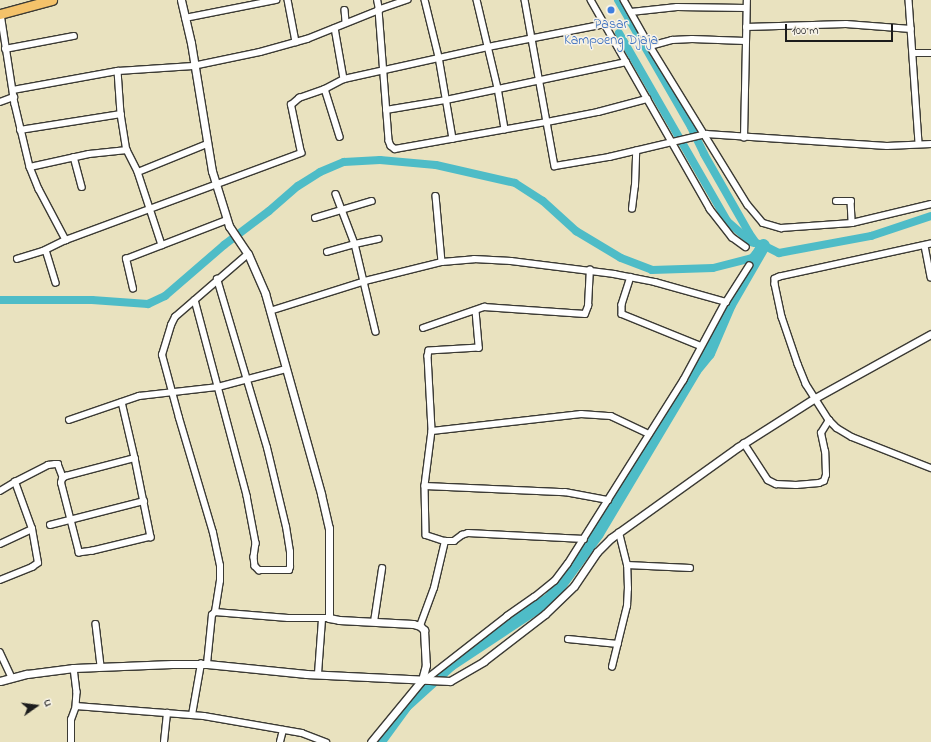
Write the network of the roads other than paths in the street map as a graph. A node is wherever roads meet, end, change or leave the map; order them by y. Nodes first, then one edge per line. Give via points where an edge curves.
1 (52, 0) edge
2 (180, 0) edge
3 (276, 0) edge
4 (288, 0) edge
5 (377, 0) edge
6 (408, 0) edge
7 (425, 0) edge
8 (477, 0) edge
9 (525, 0) edge
10 (591, 0) edge
11 (624, 0) edge
12 (747, 0) edge
13 (909, 0) edge
14 (746, 8) junction
15 (345, 10) dead end
16 (379, 10) junction
17 (632, 12) junction
18 (0, 14) edge
19 (186, 18) junction
20 (346, 22) junction
21 (605, 24) junction
22 (746, 27) junction
23 (335, 28) junction
24 (911, 29) junction
25 (74, 36) dead end
26 (531, 39) junction
27 (296, 42) junction
28 (745, 42) junction
29 (650, 46) junction
30 (488, 47) junction
31 (5, 49) junction
32 (931, 52) edge
33 (913, 53) junction
34 (439, 57) junction
35 (626, 62) junction
36 (193, 66) junction
37 (384, 69) junction
38 (118, 71) junction
39 (344, 79) junction
40 (539, 80) junction
41 (498, 88) junction
42 (326, 89) junction
43 (13, 90) junction
44 (14, 97) junction
45 (647, 98) junction
46 (446, 100) junction
47 (0, 102) edge
48 (386, 110) junction
49 (121, 114) junction
50 (546, 122) junction
51 (505, 129) junction
52 (20, 130) junction
53 (706, 134) junction
54 (340, 137) dead end
55 (744, 138) junction
56 (453, 139) junction
57 (673, 142) junction
58 (207, 144) junction
59 (919, 144) junction
60 (931, 144) edge
61 (127, 150) junction
62 (636, 151) junction
63 (74, 157) junction
64 (30, 167) junction
65 (138, 172) junction
66 (216, 185) junction
67 (82, 187) dead end
68 (336, 194) dead end
69 (436, 196) dead end
70 (372, 201) dead end
71 (836, 201) dead end
72 (931, 204) edge
73 (632, 209) dead end
74 (151, 210) junction
75 (342, 210) junction
76 (315, 218) dead end
77 (227, 220) junction
78 (852, 223) junction
79 (378, 239) dead end
80 (66, 240) junction
81 (355, 244) junction
82 (162, 245) junction
83 (928, 245) edge
84 (746, 247) dead end
85 (46, 250) junction
86 (247, 252) junction
87 (327, 252) dead end
88 (17, 259) dead end
89 (442, 262) junction
90 (749, 266) dead end
91 (590, 270) junction
92 (631, 277) junction
93 (931, 277) edge
94 (218, 279) junction
95 (365, 281) junction
96 (56, 283) dead end
97 (134, 289) dead end
98 (195, 300) junction
99 (726, 302) junction
100 (270, 311) junction
101 (476, 311) junction
102 (423, 328) dead end
103 (376, 332) dead end
104 (931, 334) edge
105 (701, 346) junction
106 (286, 369) junction
107 (248, 379) junction
108 (218, 387) junction
109 (172, 392) junction
110 (815, 398) junction
111 (122, 402) junction
112 (69, 420) dead end
113 (827, 423) junction
114 (432, 431) junction
115 (649, 434) junction
116 (744, 444) junction
117 (135, 458) junction
118 (931, 468) edge
119 (63, 477) junction
120 (16, 482) junction
121 (425, 486) junction
122 (0, 492) edge
123 (608, 500) junction
124 (144, 501) junction
125 (71, 519) junction
126 (50, 525) dead end
127 (32, 530) junction
128 (619, 533) junction
129 (584, 539) junction
130 (445, 541) junction
131 (0, 544) edge
132 (627, 565) junction
133 (690, 568) dead end
134 (382, 569) dead end
135 (0, 580) edge
136 (215, 612) junction
137 (326, 618) junction
138 (374, 622) junction
139 (96, 624) dead end
140 (420, 626) junction
141 (568, 639) dead end
142 (618, 644) junction
143 (0, 652) edge
144 (204, 664) junction
145 (101, 666) junction
146 (612, 667) dead end
147 (74, 668) junction
148 (318, 674) junction
149 (12, 678) junction
150 (427, 680) junction
151 (0, 681) edge
152 (76, 706) junction
153 (167, 713) junction
154 (192, 715) junction
155 (283, 730) junction
156 (72, 742) edge
157 (164, 742) edge
158 (280, 742) edge
159 (326, 742) edge
160 (371, 742) edge

1 - 18 highway
2 - 19 street
3 - 19 street
4 - 27 street
5 - 16 street
6 - 16 street
7 - 34 street
8 - 30 street
9 - 26 street
10 - 21 street
11 - 17 street
12 - 14 street
13 - 24 street
14 - 17 street via 676,7
14 - 22 street
15 - 20 street
16 - 20 street
16 - 37 street
17 - 29 street
18 - 31 street
19 - 36 street
20 - 23 street
21 - 26 street
21 - 35 street
22 - 24 street via 846,24
22 - 28 street
23 - 27 street
23 - 39 street
24 - 33 street
25 - 31 street
26 - 30 street
26 - 40 street
27 - 36 street
28 - 29 street via 692,39 672,40
28 - 55 street
29 - 53 street
30 - 34 street
30 - 41 street
31 - 43 street
32 - 33 street
33 - 59 street
34 - 37 street
34 - 46 street
35 - 40 street
35 - 45 street
36 - 38 street
36 - 58 street
37 - 39 street
37 - 48 street
38 - 43 street
38 - 49 street
39 - 42 street
40 - 41 street
40 - 50 street
41 - 46 street
41 - 51 street
42 - 54 street
42 - 66 street via 298,98 291,105 302,153
43 - 44 street
44 - 47 street
44 - 52 street
45 - 50 street via 598,112
45 - 57 street
46 - 48 street
46 - 56 street
48 - 56 street via 389,141 395,149
49 - 52 street
49 - 61 street
50 - 51 street
50 - 62 street via 555,166
51 - 56 street
52 - 64 street
53 - 55 street
53 - 57 street
53 - 78 street via 748,205 763,223 781,228
55 - 59 street via 887,146
57 - 62 street
57 - 84 street via 719,222 732,237
58 - 65 street
58 - 66 street
59 - 60 street
61 - 63 street
61 - 65 street
62 - 73 street
63 - 64 street
63 - 67 street
64 - 80 street
65 - 74 street
66 - 74 street
66 - 77 street
68 - 75 street
69 - 89 street
70 - 75 street
71 - 78 street via 851,201
72 - 78 street
74 - 80 street
74 - 82 street
75 - 76 street
75 - 81 street
77 - 82 street
77 - 86 street
79 - 81 street
80 - 85 street
81 - 87 street
81 - 95 street
82 - 97 street via 126,259
83 - 93 street
83 - 110 street via 775,279 782,317 795,357
85 - 88 street
85 - 96 street
86 - 94 street
86 - 100 street
89 - 91 street via 474,259 511,260
89 - 95 street
90 - 99 street
91 - 92 street
91 - 101 street via 588,306 584,314 489,306
92 - 99 street
92 - 105 street via 622,305 622,314
94 - 98 street
94 - 107 street
95 - 100 street
95 - 103 street
98 - 108 street
98 - 109 street via 175,317 164,348 163,360
99 - 105 street
100 - 106 street
101 - 102 street
101 - 114 street via 479,348 429,352 427,360
104 - 110 street
105 - 115 street via 684,380
106 - 107 street
106 - 137 street via 329,528
107 - 108 street
107 - 108 street via 286,527 290,552 289,570 259,570 255,566 254,526
108 - 109 street
109 - 111 street via 139,396
109 - 136 street via 213,533 220,566
110 - 113 street
110 - 116 street
111 - 112 street
111 - 117 street
113 - 116 street via 821,433 826,475 824,481 819,483 776,484 768,480
113 - 118 street via 852,437
114 - 115 street via 581,414 601,414
114 - 121 street
115 - 123 street
116 - 128 street
117 - 119 street
117 - 124 street
119 - 120 street via 58,464 54,464
119 - 125 street via 61,483
120 - 122 street
120 - 127 street
121 - 123 street via 565,492
121 - 130 street via 425,532 431,538
123 - 129 street
124 - 125 street
124 - 125 street via 151,537 108,548 79,553
125 - 126 street
127 - 131 street
127 - 135 street via 38,563
128 - 132 street
128 - 150 street via 603,544 574,586 545,614 484,661 450,681
129 - 130 street via 468,533 454,541
129 - 150 street via 555,580
130 - 140 street via 434,588
132 - 133 street
132 - 142 street via 627,606
134 - 138 street
136 - 137 street
136 - 144 street via 212,615
137 - 138 street
137 - 148 street
138 - 140 street
139 - 145 street
140 - 150 street via 424,634
141 - 142 street
142 - 146 street
143 - 149 street
144 - 145 street
144 - 148 street
144 - 154 street
145 - 147 street
147 - 149 street
147 - 152 street
148 - 150 street
149 - 151 street
150 - 160 street
152 - 153 street
152 - 156 street via 71,720
153 - 154 street
153 - 157 street
154 - 155 street
155 - 158 street
155 - 159 street via 313,736

